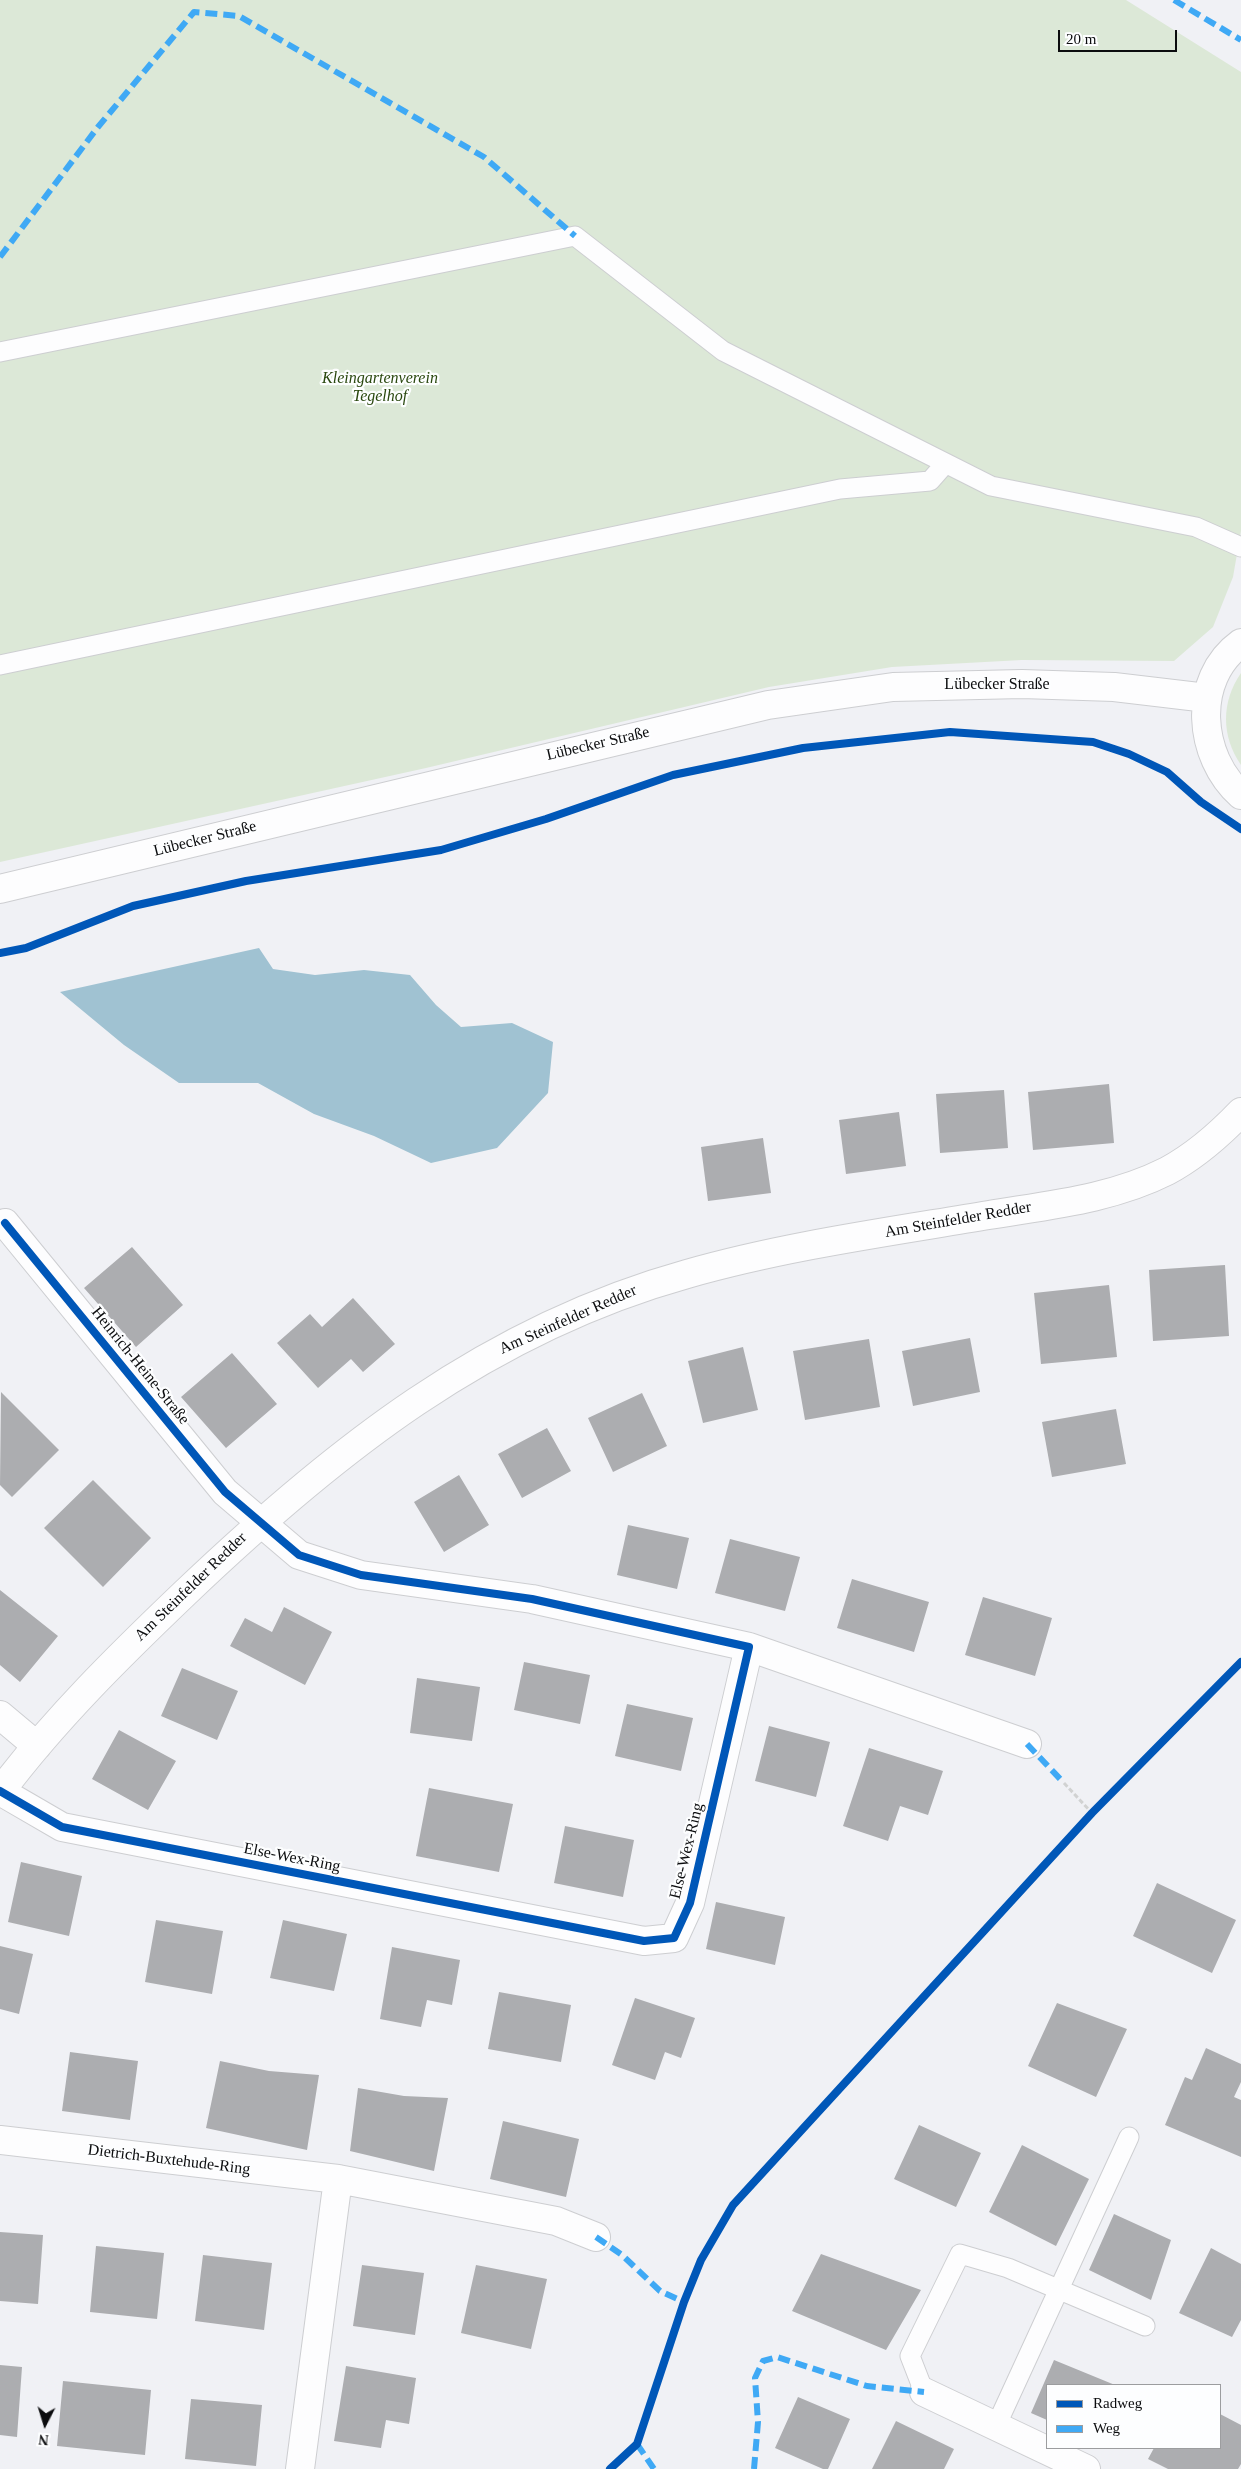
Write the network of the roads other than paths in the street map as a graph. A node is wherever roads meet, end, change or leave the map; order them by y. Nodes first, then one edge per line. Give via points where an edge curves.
1 (0, 352) edge
2 (945, 464) junction
3 (1241, 547) edge
4 (1241, 642) edge
5 (0, 665) edge
6 (1207, 698) junction
7 (1241, 795) edge
8 (0, 889) edge
9 (1241, 1112) edge
10 (4, 1223) dead end
11 (259, 1523) junction
12 (749, 1647) junction
13 (0, 1715) edge
14 (1027, 1744) dead end
15 (37, 1746) junction
16 (0, 1792) edge
17 (1128, 2138) dead end
18 (0, 2140) edge
19 (338, 2179) junction
20 (596, 2236) dead end
21 (1059, 2290) junction
22 (1145, 2326) dead end
23 (924, 2392) joint
24 (996, 2426) junction
25 (300, 2469) edge
26 (1086, 2469) edge

1 - 2 lane via 575,236 723,351
2 - 3 lane via 991,486 1196,526
2 - 5 lane via 930,481 840,489
4 - 6 street via 1219,668
6 - 7 street via 1206,730 1211,754 1219,771
6 - 8 street, Lübecker Straße via 1114,687 1022,684 892,687 768,704
9 - 11 street, Am Steinfelder Redder via 1213,1139 1183,1161 1143,1182 1084,1199 722,1264 648,1285 575,1313 499,1349 451,1377 371,1434
10 - 11 street, Heinrich-Heine-Straße via 225,1492
11 - 12 street via 299,1555 361,1575 532,1599
11 - 15 street, Am Steinfelder Redder via 111,1664
12 - 14 street
12 - 16 street, Else-Wex-Ring via 690,1903 674,1938 644,1941 62,1827
13 - 15 street
15 - 16 street, Am Steinfelder Redder
17 - 21 lane
18 - 19 street, Dietrich-Buxtehude-Ring
19 - 20 street, Dietrich-Buxtehude-Ring via 556,2221
19 - 25 street
21 - 22 lane
21 - 23 lane via 1008,2268 960,2254 910,2356
21 - 24 lane
23 - 24 street
24 - 26 street

